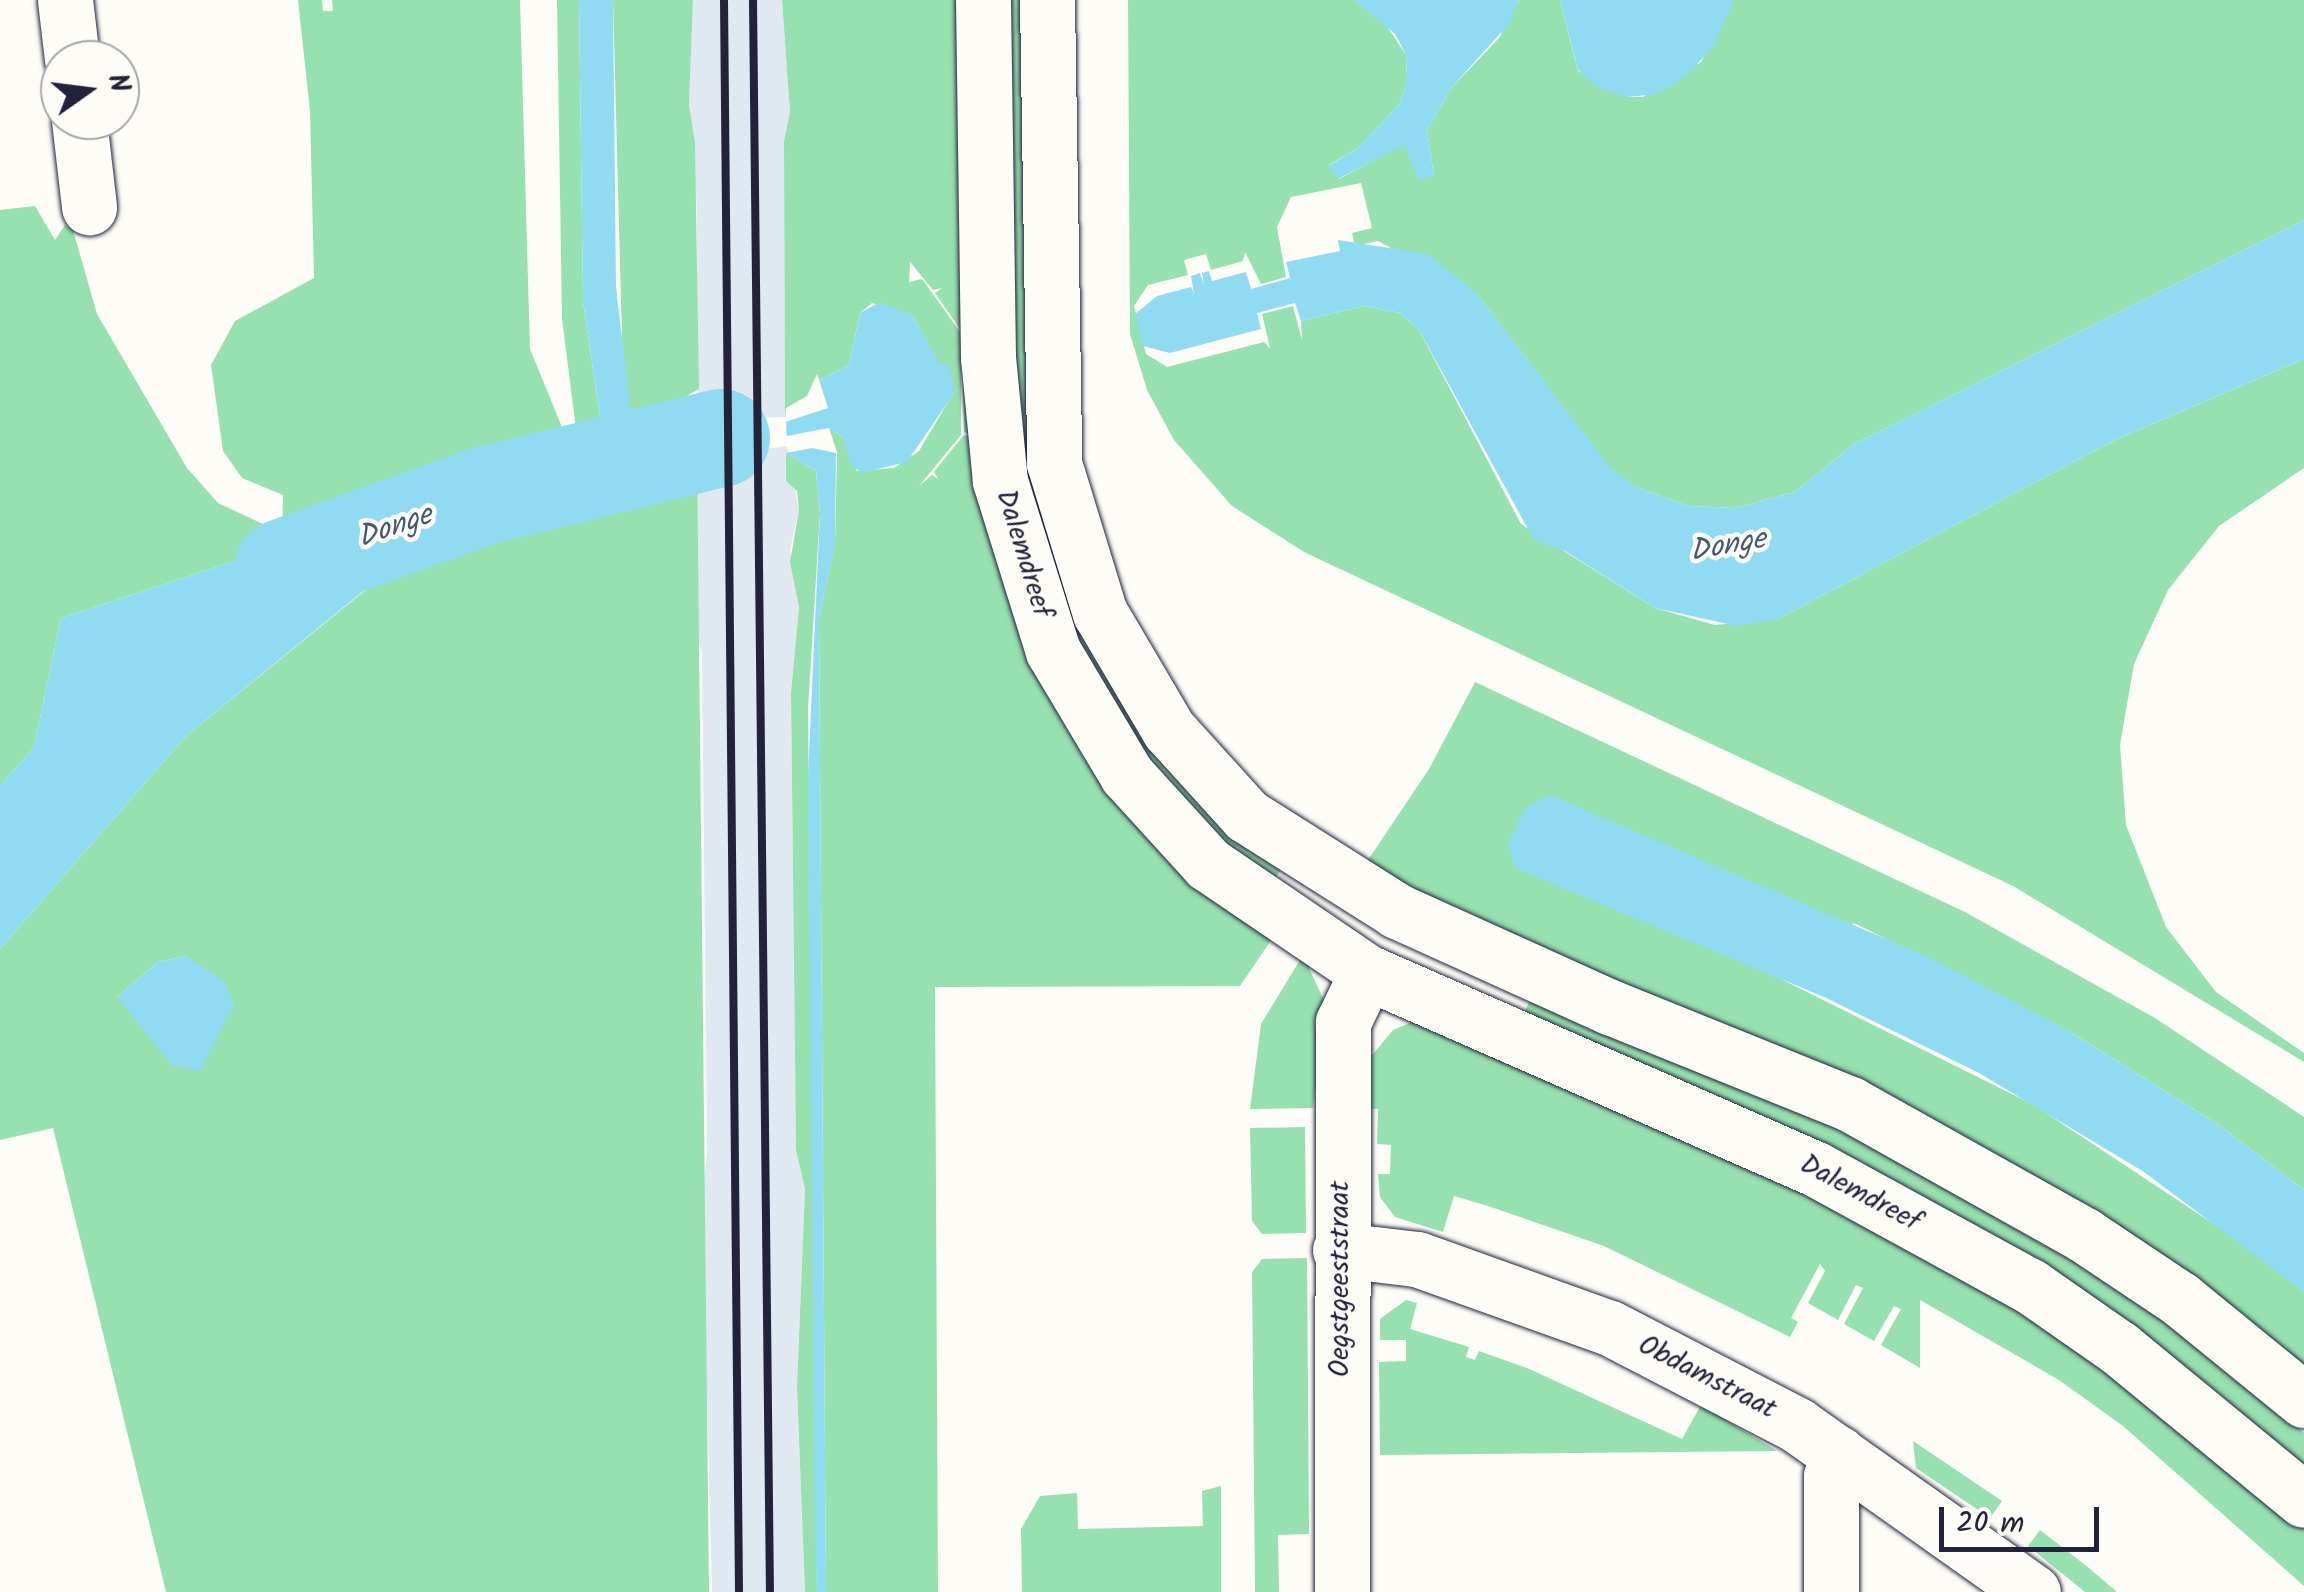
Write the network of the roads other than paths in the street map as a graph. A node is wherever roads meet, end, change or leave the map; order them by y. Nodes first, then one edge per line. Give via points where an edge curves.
1 (65, 0) edge
2 (983, 0) edge
3 (1047, 0) edge
4 (70, 40) edge
5 (81, 140) edge
6 (89, 207) dead end
7 (1397, 910) junction
8 (1366, 972) junction
9 (1340, 1250) junction
10 (2304, 1400) edge
11 (1838, 1453) junction
12 (2304, 1500) edge
13 (1342, 1592) edge
14 (1831, 1592) edge
15 (2033, 1592) edge

1 - 4 street
2 - 8 street, Dalemdreef via 988,358 1000,481 1053,652 1127,774 1208,864
3 - 7 street, Dalemdreef via 1054,464 1100,613 1169,730 1248,816
5 - 6 street
7 - 8 street
7 - 10 street, Dalemdreef via 1610,1007 1850,1104 2084,1235 2180,1299
8 - 9 street, Oegstgeeststraat via 1343,1022
8 - 12 street, Dalemdreef via 1816,1169 2030,1286 2119,1348
9 - 11 street, Obdamstraat via 1417,1260 1610,1328
9 - 13 street, Oegstgeeststraat
11 - 14 street via 1830,1476
11 - 15 street, Obdamstraat

